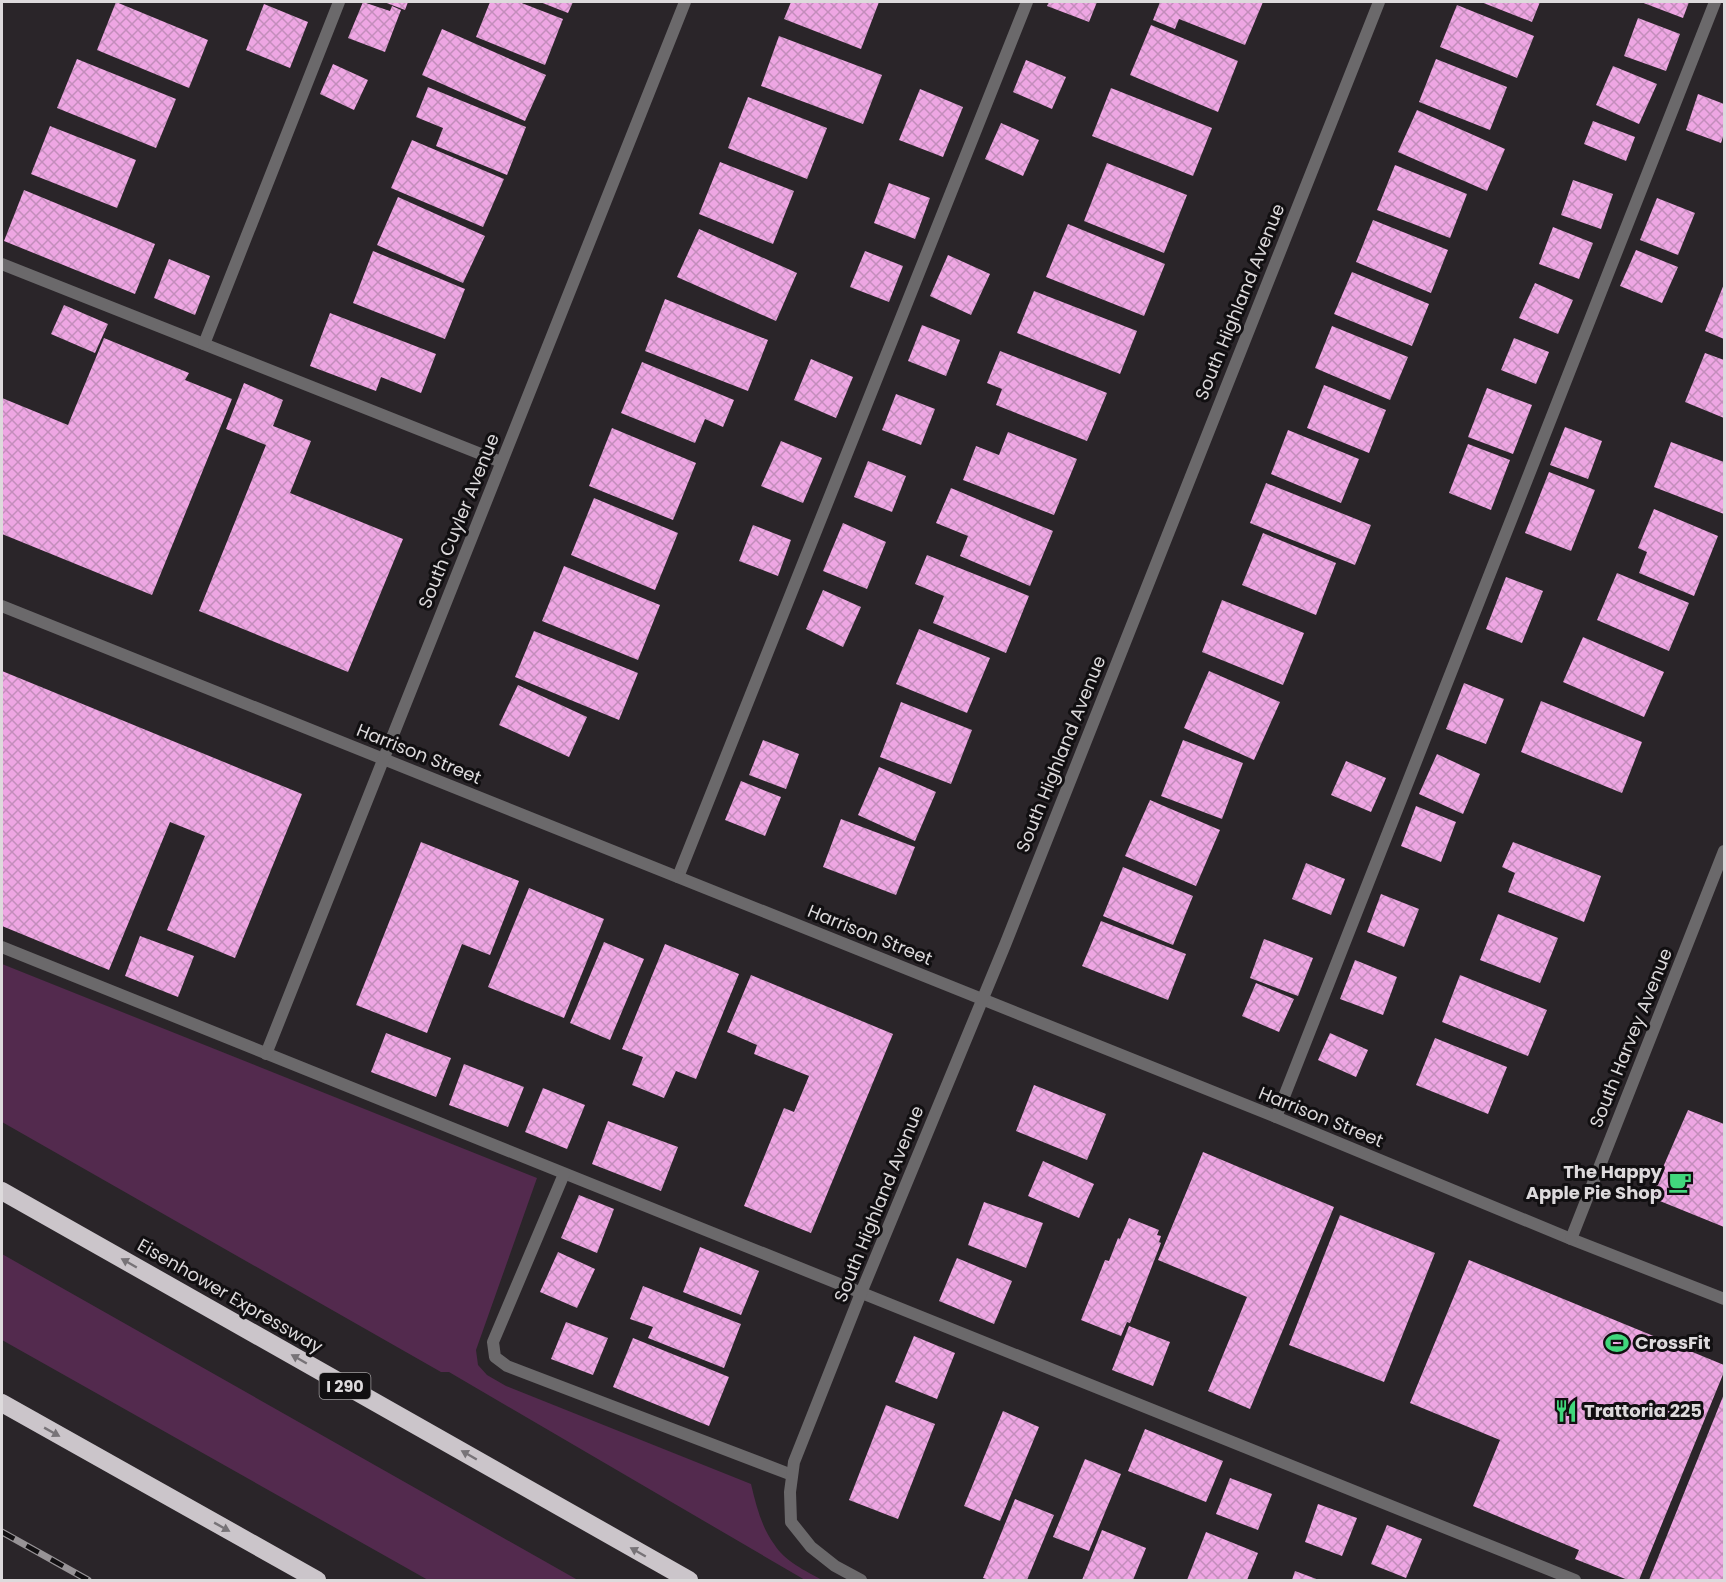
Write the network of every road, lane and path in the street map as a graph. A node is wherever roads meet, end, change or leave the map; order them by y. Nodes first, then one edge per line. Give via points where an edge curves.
1 (339, 2) edge
2 (685, 2) edge
3 (1027, 2) edge
4 (1379, 2) edge
5 (1715, 2) edge
6 (2, 264) edge
7 (204, 344) junction
8 (501, 462) junction
9 (2, 606) edge
10 (383, 760) junction
11 (1725, 850) edge
12 (678, 877) junction
13 (2, 947) edge
14 (982, 1000) junction
15 (266, 1054) junction
16 (1276, 1117) junction
17 (564, 1174) junction
18 (2, 1191) edge
19 (1571, 1239) junction
20 (861, 1293) junction
21 (1725, 1299) edge
22 (2, 1403) edge
23 (792, 1475) junction
24 (317, 1581) edge
25 (689, 1581) edge
26 (861, 1581) edge
27 (1575, 1581) edge

1 - 7 street
2 - 8 street, South Cuyler Avenue
3 - 12 street
4 - 14 street, South Highland Avenue
5 - 16 street
6 - 7 street
7 - 8 street
8 - 10 street, South Cuyler Avenue
9 - 10 street, Harrison Street
10 - 12 street, Harrison Street
10 - 15 street, South Cuyler Avenue
11 - 19 street, South Harvey Avenue
12 - 14 street, Harrison Street
13 - 15 street
14 - 16 street, Harrison Street
14 - 20 street, South Highland Avenue
15 - 17 street
16 - 19 street, Harrison Street
17 - 20 street
17 - 23 street via 493,1342 495,1357 507,1366
25 -> 18 highway, Eisenhower Expressway / I 290
19 - 21 street, Harrison Street
20 - 23 street, South Highland Avenue
20 - 27 street
22 -> 24 highway
23 - 26 street, South Highland Avenue via 791,1522 811,1547

